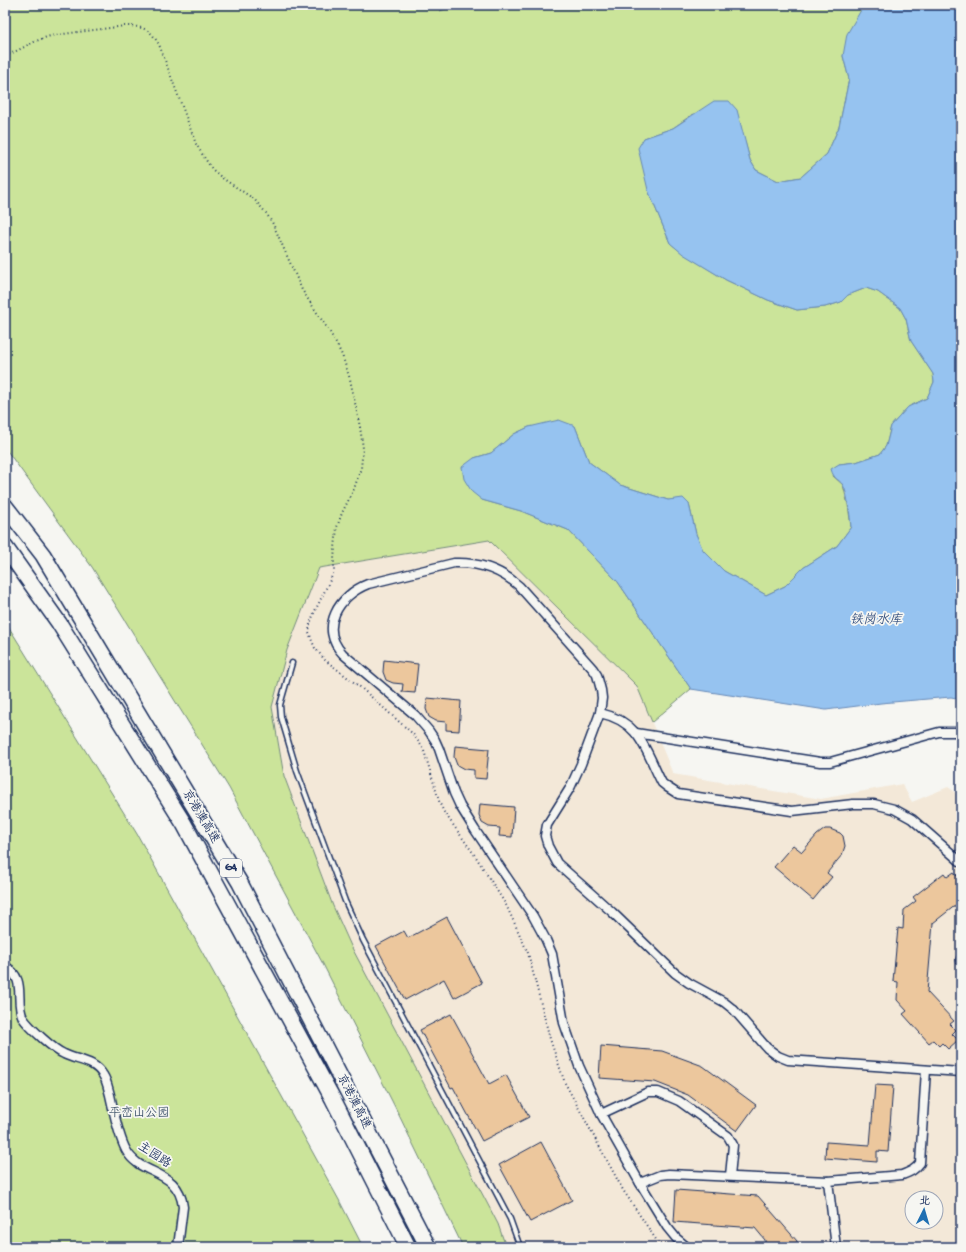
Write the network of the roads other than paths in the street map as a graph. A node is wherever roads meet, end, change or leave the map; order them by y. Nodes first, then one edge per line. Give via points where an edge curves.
1 (5, 506) edge
2 (5, 547) edge
3 (292, 663) dead end
4 (600, 713) junction
5 (961, 732) edge
6 (636, 733) junction
7 (961, 862) edge
8 (5, 966) edge
9 (926, 1070) junction
10 (961, 1072) edge
11 (601, 1114) junction
12 (730, 1176) junction
13 (828, 1181) junction
14 (640, 1183) junction
15 (178, 1247) edge
16 (408, 1247) edge
17 (428, 1247) edge
18 (520, 1247) edge
19 (687, 1247) edge
20 (836, 1247) edge

1 - 17 highway, 京港澳高速 / G4 via 43,555 240,883
2 - 16 highway, 京港澳高速 / G4 via 59,623 184,824 333,1099
3 - 18 lane via 280,705 281,717 297,771 345,901 510,1219
4 - 6 street via 618,718
4 - 9 street via 570,788 547,825 545,836 557,863 675,973 734,1010 767,1048 778,1056 788,1060
4 - 11 street via 601,690 593,669 519,586 494,569 474,563 454,563 368,584 349,594 336,612 332,629 339,650 429,731 439,749 460,806 543,934 552,954 564,1023 579,1066
5 - 6 street via 939,732 830,762
6 - 7 street via 644,744 662,783 678,794 792,811 863,803 884,806 904,813
8 - 15 street, 主园路 via 16,977 20,992 20,1008 25,1021 62,1053 90,1063 100,1071 106,1082 122,1142 130,1156 166,1178 179,1190 183,1207
9 - 10 street
9 - 13 street via 920,1163 917,1168 902,1175
11 - 12 street via 648,1092 658,1092 680,1101 728,1136 733,1145
11 - 14 street
12 - 13 street
12 - 14 street via 669,1174
13 - 20 street
14 - 19 street via 670,1230

